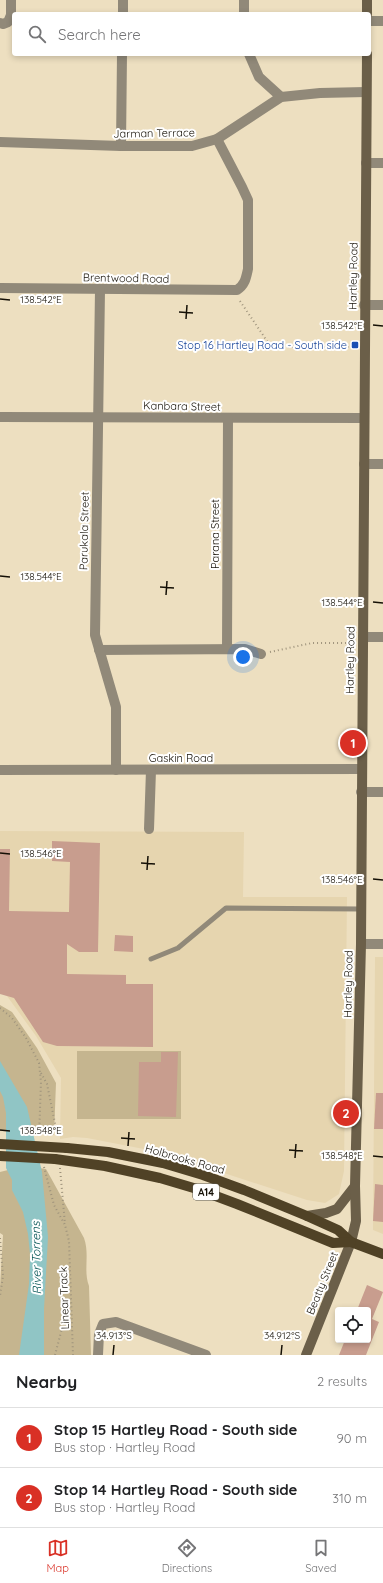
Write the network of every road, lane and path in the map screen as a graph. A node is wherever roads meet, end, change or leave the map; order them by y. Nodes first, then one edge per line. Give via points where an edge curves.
1 (11, 0) edge
2 (123, 0) edge
3 (244, 0) edge
4 (367, 0) edge
5 (123, 12) edge
6 (244, 12) edge
7 (367, 12) edge
8 (371, 20) edge
9 (383, 21) edge
10 (0, 23) edge
11 (122, 56) edge
12 (250, 56) edge
13 (367, 56) edge
14 (366, 92) junction
15 (281, 97) junction
16 (217, 139) junction
17 (0, 142) edge
18 (121, 146) junction
19 (366, 163) junction
20 (383, 163) edge
21 (0, 288) edge
22 (100, 290) junction
23 (240, 300) dead end
24 (364, 305) junction
25 (383, 305) edge
26 (364, 347) junction
27 (0, 417) edge
28 (97, 417) junction
29 (228, 418) junction
30 (364, 418) junction
31 (364, 464) junction
32 (383, 464) edge
33 (383, 637) edge
34 (363, 640) junction
35 (227, 649) junction
36 (99, 650) junction
37 (261, 654) joint
38 (361, 769) junction
39 (0, 770) edge
40 (116, 770) junction
41 (150, 770) junction
42 (361, 792) junction
43 (383, 792) edge
44 (149, 829) dead end
45 (360, 909) junction
46 (361, 944) junction
47 (383, 944) edge
48 (151, 959) dead end
49 (0, 1008) edge
50 (40, 1073) junction
51 (39, 1136) dead end
52 (58, 1138) dead end
53 (0, 1144) edge
54 (0, 1156) edge
55 (57, 1162) junction
56 (43, 1166) dead end
57 (355, 1186) junction
58 (307, 1216) junction
59 (65, 1225) junction
60 (0, 1238) edge
61 (351, 1242) junction
62 (383, 1254) edge
63 (72, 1293) junction
64 (0, 1296) edge
65 (55, 1355) edge
66 (73, 1355) edge
67 (98, 1355) edge
68 (206, 1355) edge
69 (306, 1355) edge

1 - 10 street via 11,15 8,22
2 - 5 street
3 - 6 street
4 - 7 street
8 - 9 street
11 - 18 street
12 - 15 street via 259,77
13 - 14 street, Hartley Road
14 - 15 street, Jarman Terrace
14 - 19 street, Hartley Road
15 - 16 street, Jarman Terrace
16 - 18 street, Jarman Terrace via 192,146
16 - 22 street, Brentwood Road via 248,200 248,269 242,287 231,291
17 - 18 street, Jarman Terrace
19 - 20 street
19 - 24 street, Hartley Road
21 - 22 street, Brentwood Road
22 - 28 street, Parukala Street
23 - 26 path via 271,347
24 - 25 street
24 - 26 street, Hartley Road
26 - 30 street, Hartley Road
27 - 28 street, Kanbara Street
28 - 29 street, Kanbara Street
28 - 36 street, Parukala Street via 95,635
29 - 30 street, Kanbara Street
29 - 35 street, Parana Street
30 - 31 street, Hartley Road
31 - 32 street
31 - 34 street, Hartley Road
33 - 34 street
34 - 37 path via 312,644
34 - 38 street, Hartley Road
35 - 36 street
35 - 37 street
36 - 40 street, Parukala Street via 116,707
38 - 41 street, Gaskin Road
38 - 42 street, Hartley Road
39 - 40 street, Gaskin Road
40 - 41 street, Gaskin Road
41 - 44 street
42 - 43 street
42 - 45 street, Hartley Road
45 - 46 street, Hartley Road
45 - 48 lane via 226,908 178,948
46 - 47 street
46 - 57 street, Hartley Road
49 - 50 path via 12,1018 26,1038 39,1063
50 - 51 path
50 - 52 path via 47,1084
53 - 58 main road, Holbrooks Road / A14, bridge via 108,1152 163,1163 244,1190
54 - 55 main road, Holbrooks Road / A14, bridge
55 - 59 path
55 - 61 main road, Holbrooks Road / A14 via 105,1166 172,1181 333,1243
56 - 59 path via 54,1205
57 - 58 street via 336,1208 326,1213
57 - 61 street, Hartley Road via 356,1221
58 - 61 main road, Holbrooks Road / A14 via 338,1230
59 - 63 path, Linear Track via 69,1241
60 - 64 path via 3,1276
61 - 62 main road, Holbrooks Road / A14
61 - 69 street, Beatty Street
63 - 65 path
63 - 66 path, Linear Track
67 - 68 street via 99,1334 103,1324 116,1322

